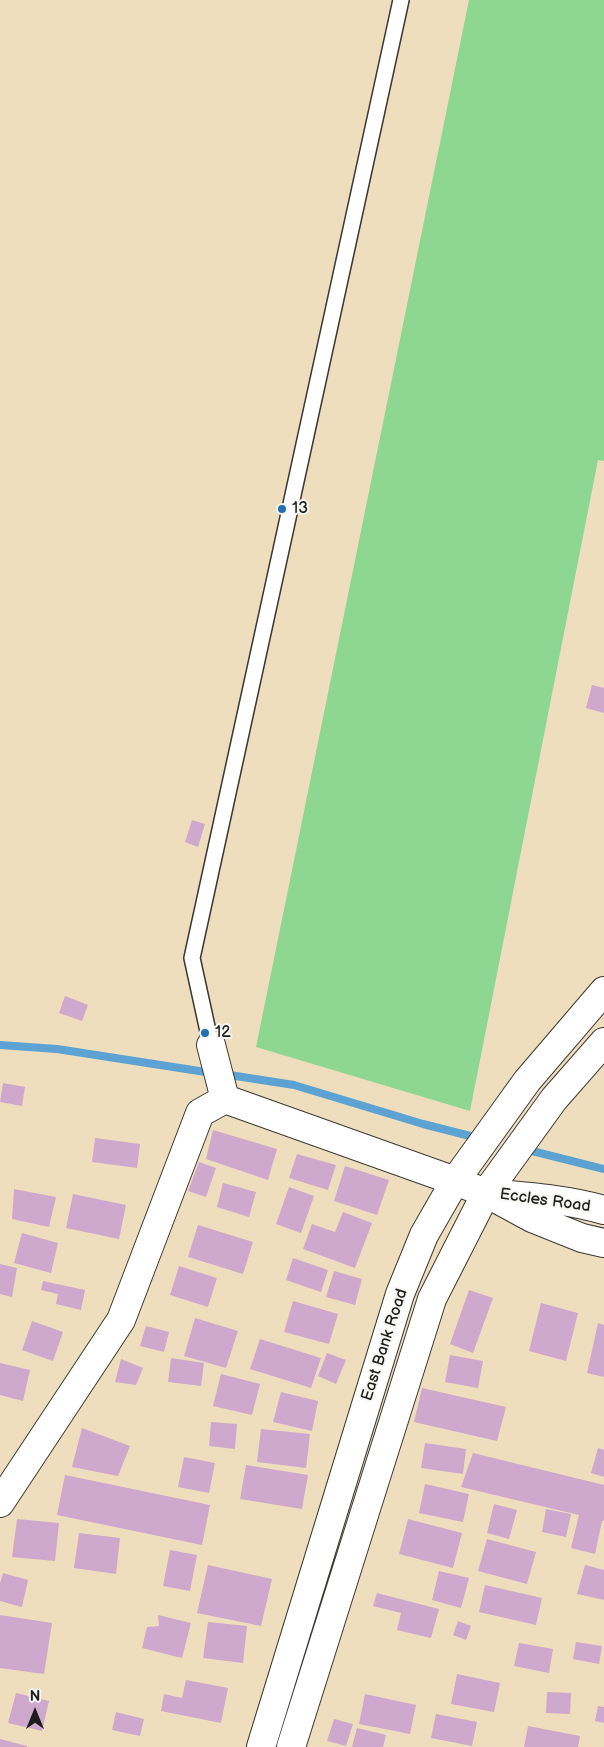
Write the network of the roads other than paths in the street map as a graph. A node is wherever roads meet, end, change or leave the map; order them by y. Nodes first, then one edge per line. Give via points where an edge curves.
1 (401, 0) edge
2 (604, 990) edge
3 (604, 1042) edge
4 (211, 1045) joint
5 (226, 1099) junction
6 (455, 1181) junction
7 (494, 1182) junction
8 (604, 1210) edge
9 (604, 1243) edge
10 (0, 1503) edge
11 (261, 1747) edge
12 (291, 1747) edge

1 - 4 lane via 192,958
2 - 6 main road, East Bank Road via 526,1081
3 - 7 main road, East Bank Road via 554,1099
4 - 5 main road
5 - 6 main road, Eccles Road
5 - 10 main road via 200,1113 121,1320
6 - 7 main road, Eccles Road
6 - 11 main road, East Bank Road via 424,1235 400,1294
7 - 8 main road, Eccles Road via 536,1197
7 - 9 main road, Eccles Road via 532,1218
7 - 12 main road, East Bank Road via 432,1299

